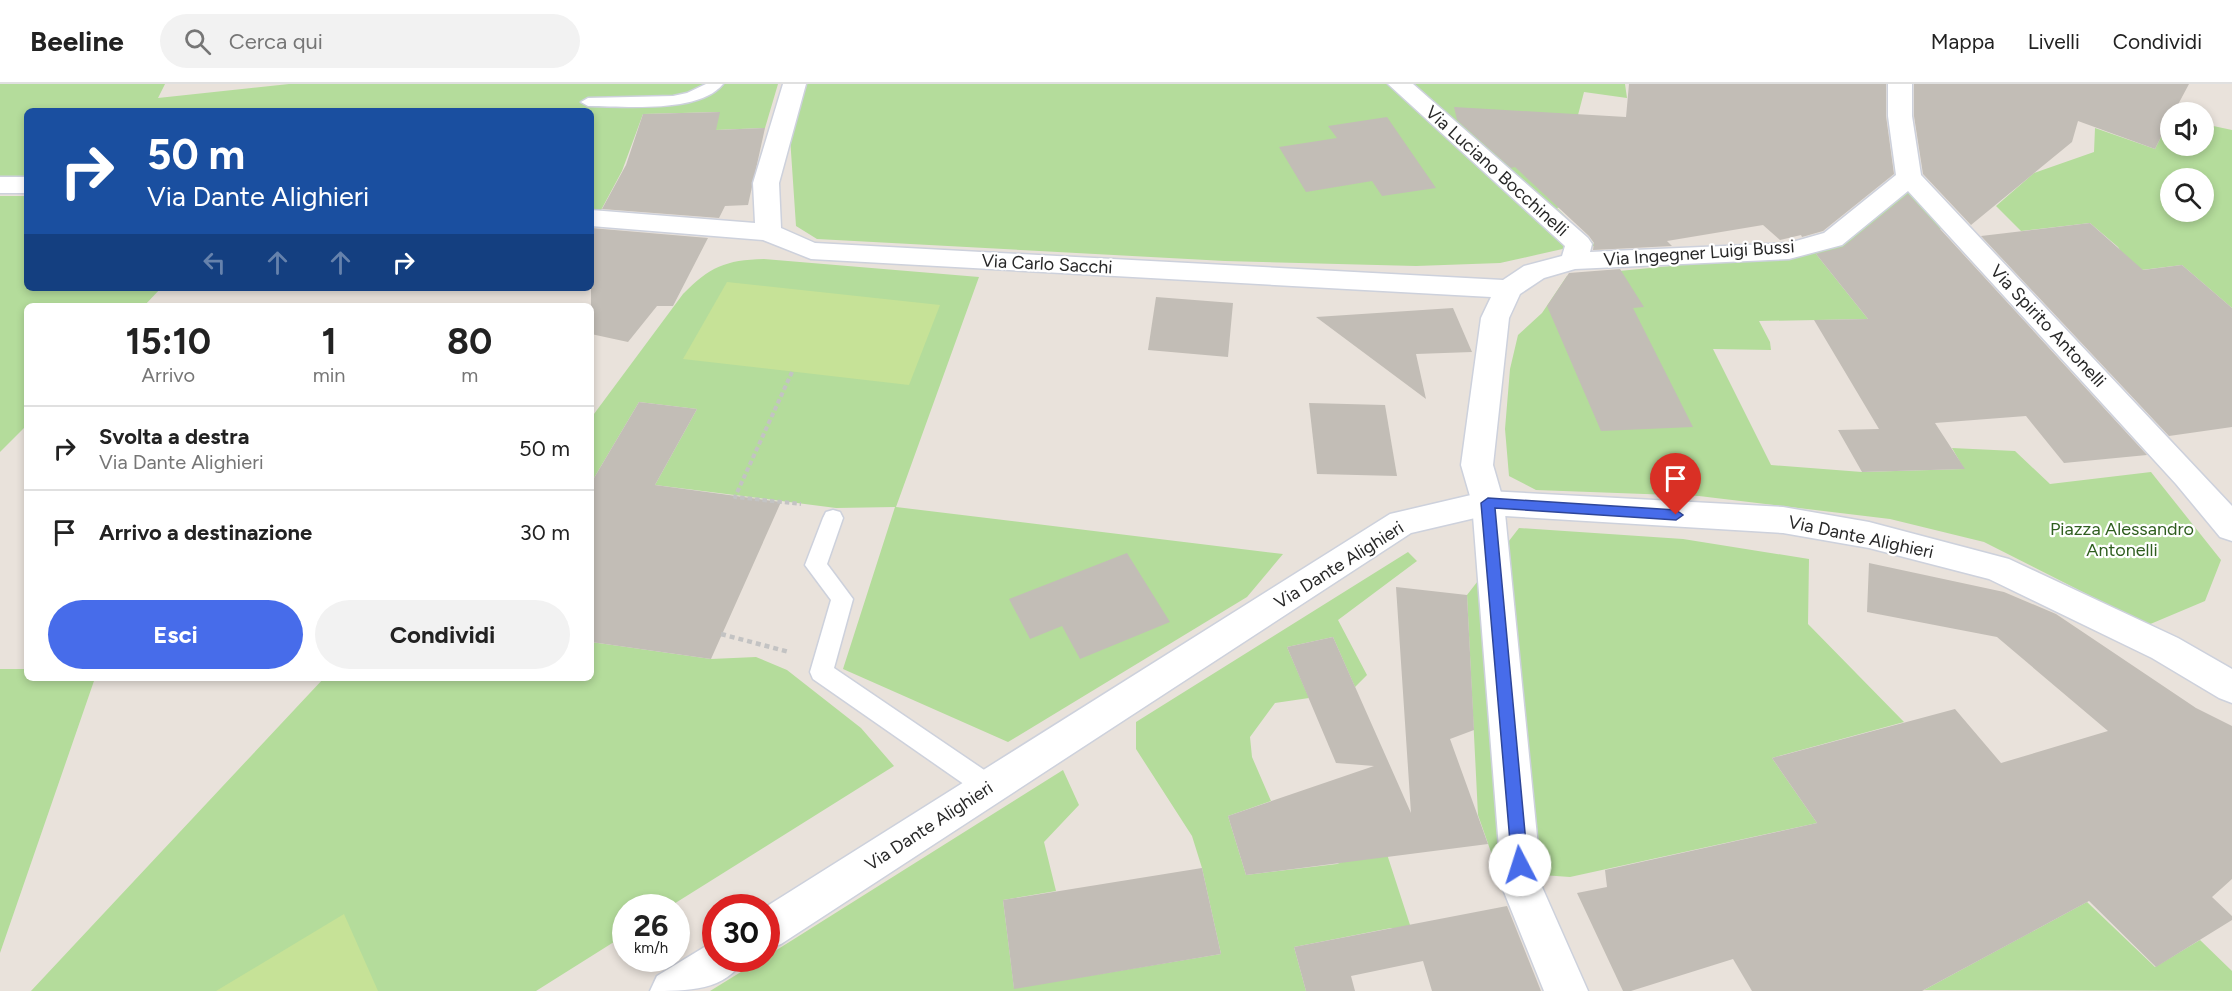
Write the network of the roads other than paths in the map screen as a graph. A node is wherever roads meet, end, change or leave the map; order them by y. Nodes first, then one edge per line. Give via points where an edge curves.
1 (716, 84) edge
2 (794, 84) edge
3 (1399, 84) edge
4 (1900, 84) edge
5 (588, 102) dead end
6 (1909, 177) junction
7 (0, 184) edge
8 (24, 185) edge
9 (594, 218) edge
10 (768, 232) junction
11 (1574, 261) junction
12 (1508, 289) junction
13 (1488, 503) junction
14 (833, 518) road end
15 (2232, 528) edge
16 (2232, 687) edge
17 (990, 788) junction
18 (780, 921) edge
19 (702, 972) edge
20 (672, 991) edge
21 (1566, 991) edge

1 - 5 lane via 682,99
2 - 10 street via 766,183
3 - 11 street, Via Luciano Bocchinelli via 1579,244
4 - 6 street via 1900,116
6 - 11 street, Via Ingegner Luigi Bussi via 1833,239 1789,251
6 - 15 street, Via Spirito Antonelli
7 - 8 street
9 - 10 street, Via Carlo Sacchi
10 - 12 street, Via Carlo Sacchi via 811,251
11 - 12 street, Via Luciano Bocchinelli via 1534,272
12 - 13 street via 1496,318 1477,465
13 - 16 street, Via Dante Alighieri via 1783,520 1869,535 1997,568 2165,648
13 - 17 street, Via Dante Alighieri via 1402,523
13 - 21 street via 1522,887
14 - 17 lane via 816,565 843,599 821,672
17 - 18 street, Via Dante Alighieri
19 - 20 street

